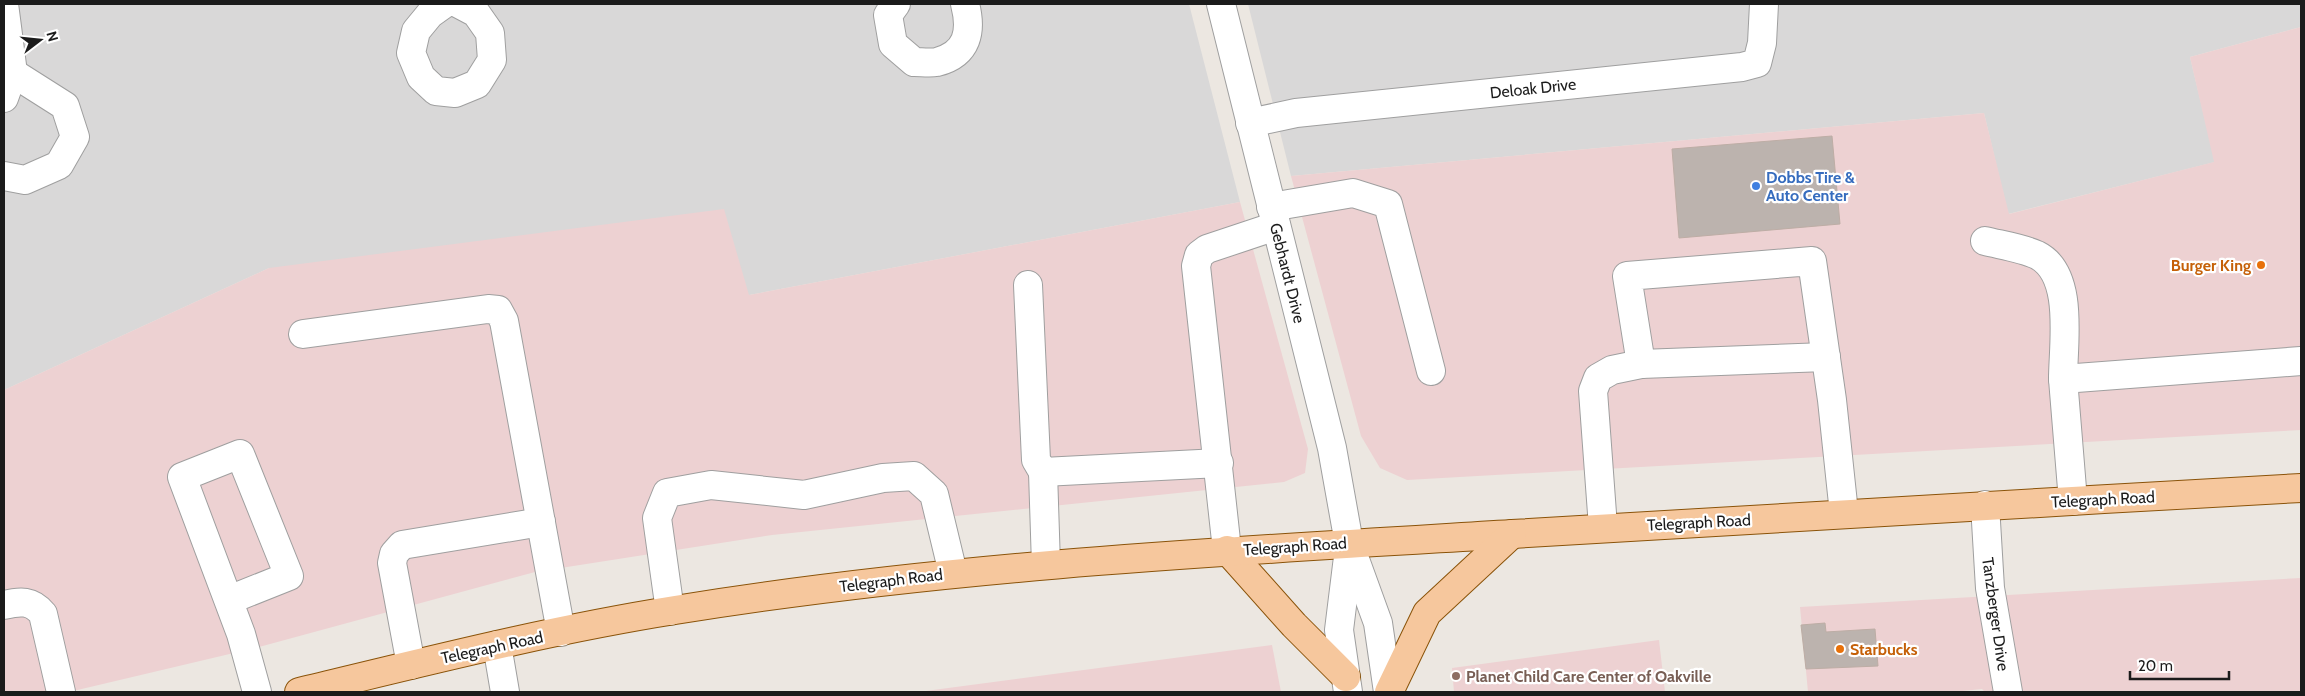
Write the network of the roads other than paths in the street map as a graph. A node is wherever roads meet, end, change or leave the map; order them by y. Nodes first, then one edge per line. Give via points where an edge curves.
1 (4, 4) edge
2 (444, 4) edge
3 (459, 4) edge
4 (896, 4) edge
5 (966, 4) edge
6 (1221, 4) edge
7 (1764, 4) edge
8 (13, 73) junction
9 (4, 98) edge
10 (1250, 123) junction
11 (4, 176) edge
12 (1274, 216) junction
13 (1985, 241) dead end
14 (1028, 285) dead end
15 (304, 334) dead end
16 (1826, 357) junction
17 (2301, 362) edge
18 (1642, 364) junction
19 (1431, 370) dead end
20 (2063, 379) junction
21 (1219, 464) junction
22 (1043, 472) junction
23 (2301, 488) edge
24 (2073, 501) junction
25 (1985, 505) junction
26 (1844, 514) junction
27 (541, 522) junction
28 (1603, 527) junction
29 (1512, 534) junction
30 (1349, 542) junction
31 (1227, 550) junction
32 (1046, 565) junction
33 (953, 573) junction
34 (229, 600) junction
35 (4, 605) edge
36 (670, 610) junction
37 (561, 632) junction
38 (497, 644) junction
39 (411, 665) junction
40 (1347, 685) edge
41 (61, 692) edge
42 (257, 692) edge
43 (299, 692) edge
44 (505, 692) edge
45 (1389, 692) edge
46 (2008, 692) edge

1 - 8 street
2 - 3 street via 430,14 416,31 411,53 422,77 436,91 455,93 477,84 492,60 490,33 476,13
4 - 5 street via 888,16 893,44 914,62 937,62 957,52 969,36
6 - 10 street, Gebhardt Drive
7 - 10 street, Deloak Drive via 1762,43 1757,63 1750,65 1296,113
8 - 9 street
8 - 11 street via 65,106 75,137 59,165 25,180
10 - 12 street, Gebhardt Drive
12 - 19 street via 1352,193 1388,204
12 - 21 street via 1199,254 1196,266
12 - 30 street, Gebhardt Drive via 1332,448
13 - 20 street via 2038,256 2055,272 2064,294
14 - 22 street via 1036,460
15 - 27 street via 498,310 504,321
16 - 18 street
16 - 18 street via 1812,261 1627,276
16 - 26 street
17 - 20 street
18 - 28 street via 1612,370 1598,378 1593,391
20 - 24 street
21 - 22 street
21 - 31 street
22 - 32 street
23 - 24 main road, Telegraph Road
24 - 25 main road, Telegraph Road
25 - 26 main road, Telegraph Road
25 - 46 street, Tanzberger Drive via 1990,588
26 - 28 main road, Telegraph Road
27 - 37 street
27 - 39 street via 402,545 394,554 392,563
28 - 29 main road, Telegraph Road
29 - 30 main road, Telegraph Road
29 - 45 main road via 1428,613
30 - 31 main road, Telegraph Road
30 - 40 street via 1339,630
30 - 45 street via 1378,623
31 - 32 main road, Telegraph Road
31 - 40 main road
32 - 33 main road, Telegraph Road
33 - 36 main road, Telegraph Road
33 - 36 street via 934,494 914,476 883,478 804,495 711,485 667,493 657,518
34 - 34 street via 182,478 240,454 289,576
34 - 42 street
35 - 41 street via 28,602 36,605 43,614
36 - 37 main road, Telegraph Road
37 - 38 main road, Telegraph Road
38 - 39 main road, Telegraph Road
38 - 44 street
39 - 43 main road, Telegraph Road

